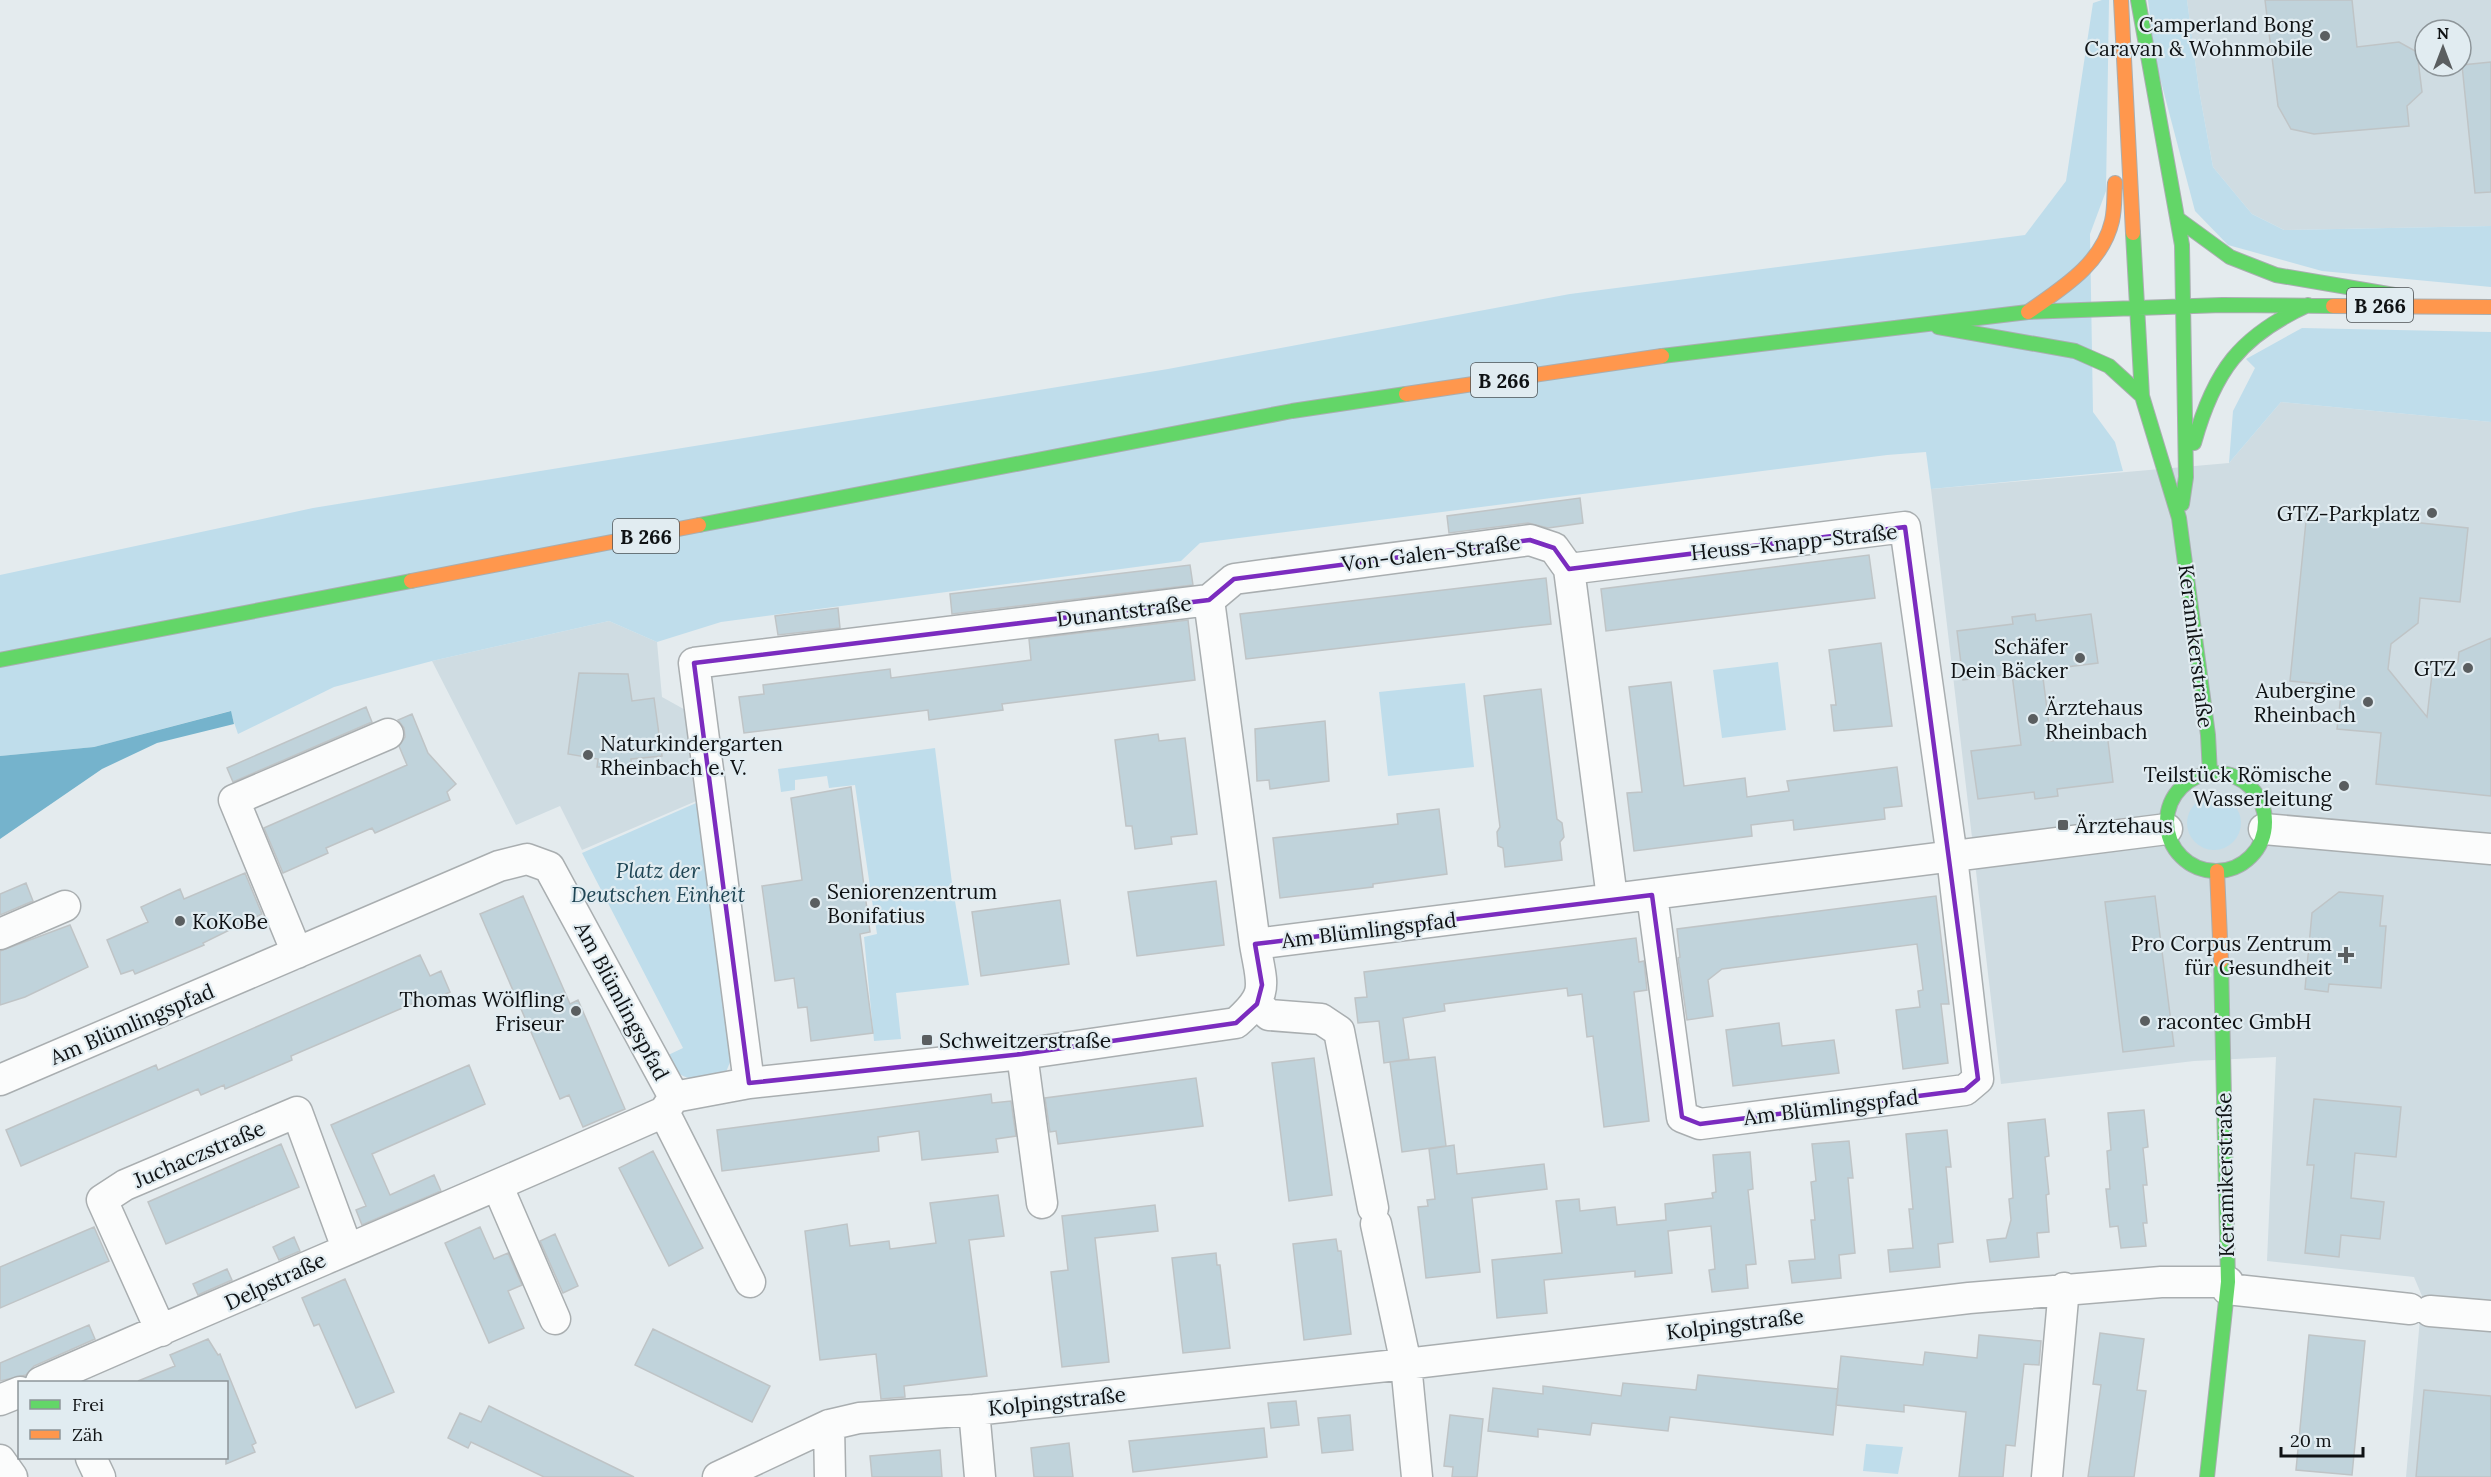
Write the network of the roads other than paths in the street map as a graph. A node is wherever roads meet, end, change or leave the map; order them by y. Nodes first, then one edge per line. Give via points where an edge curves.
1 (2121, 0) edge
2 (2138, 0) edge
3 (2125, 92) junction
4 (2178, 219) junction
5 (2308, 304) junction
6 (2452, 305) junction
7 (2183, 307) junction
8 (2139, 308) junction
9 (2491, 308) edge
10 (2028, 312) junction
11 (1916, 324) junction
12 (2142, 396) junction
13 (2186, 477) junction
14 (2179, 518) junction
15 (1569, 569) junction
16 (1209, 600) junction
17 (0, 660) edge
18 (388, 734) dead end
19 (2210, 774) junction
20 (2264, 829) junction
21 (2167, 830) junction
22 (2491, 849) edge
23 (1952, 857) junction
24 (2217, 871) junction
25 (1652, 896) junction
26 (1612, 898) junction
27 (64, 906) dead end
28 (0, 934) edge
29 (1255, 944) junction
30 (297, 953) junction
31 (1257, 1004) junction
32 (1022, 1054) junction
33 (0, 1080) edge
34 (749, 1083) junction
35 (669, 1104) junction
36 (498, 1187) junction
37 (1042, 1203) dead end
38 (347, 1248) junction
39 (750, 1282) dead end
40 (2227, 1286) junction
41 (2064, 1288) junction
42 (2491, 1316) edge
43 (555, 1319) dead end
44 (161, 1331) junction
45 (1406, 1364) junction
46 (50, 1381) edge
47 (18, 1393) edge
48 (0, 1401) edge
49 (974, 1410) junction
50 (829, 1425) junction
51 (91, 1459) edge
52 (0, 1460) edge
53 (12, 1477) edge
54 (100, 1477) edge
55 (718, 1477) edge
56 (830, 1477) edge
57 (980, 1477) edge
58 (1417, 1477) edge
59 (2047, 1477) edge
60 (2206, 1477) edge

1 - 3 main road
2 - 4 main road, Keramikerstraße
3 - 8 main road, Keramikerstraße
3 - 10 main road via 2112,223 2097,254 2077,275
4 - 6 main road via 2230,256 2276,274
4 - 7 main road, Keramikerstraße
5 - 6 main road, B 266
5 - 7 main road, B 266
5 - 13 main road via 2263,328 2231,356 2202,411
6 - 9 main road, B 266
7 - 8 main road, B 266
7 - 13 main road, Keramikerstraße
8 - 10 main road, B 266
8 - 12 main road, Keramikerstraße
10 - 11 main road, B 266
11 - 12 main road via 2075,351 2109,366
11 - 17 main road, B 266 via 1704,350 1292,411
12 - 14 main road, Keramikerstraße
13 - 14 main road, Keramikerstraße
14 - 19 main road, Keramikerstraße
15 - 16 street, Von-Galen-Straße via 1554,548 1530,540 1234,579
15 - 23 street, Heuss-Knapp-Straße via 1905,527
15 - 26 street
16 - 29 street, Dunantstraße
16 - 34 street, Dunantstraße via 694,663
18 - 30 street via 234,800
19 - 20 main road via 2227,775 2252,789 2264,812
19 - 21 main road via 2196,777 2174,797 2168,809
20 - 22 street
20 - 24 main road via 2258,847 2245,861
21 - 23 street, Am Blümlingspfad
21 - 24 main road via 2188,862
23 - 25 street, Am Blümlingspfad
23 - 25 street, Am Blümlingspfad via 1978,1079 1965,1090 1700,1125 1682,1117
24 - 40 main road, Keramikerstraße
25 - 26 street, Am Blümlingspfad
26 - 29 street, Am Blümlingspfad
27 - 28 street
29 - 31 street, Am Blümlingspfad via 1262,985
30 - 33 street, Am Blümlingspfad
30 - 35 street, Am Blümlingspfad via 499,866 527,860 549,867
31 - 32 street, Am Blümlingspfad via 1236,1023
31 - 45 street via 1269,1015 1321,1019 1339,1031
32 - 34 street, Am Blümlingspfad
32 - 37 street
34 - 35 street, Am Blümlingspfad
35 - 36 street, Delpstraße
35 - 39 street
36 - 38 street, Delpstraße
36 - 43 street
38 - 44 street, Delpstraße
38 - 44 street, Juchaczstraße via 297,1112 125,1185 102,1200
40 - 41 street, Kolpingstraße via 2161,1282
40 - 42 street, Kolpingstraße
40 - 60 main road, Keramikerstraße
41 - 45 street, Kolpingstraße
41 - 59 street
44 - 46 street, Delpstraße
45 - 49 street, Kolpingstraße
45 - 58 street
47 - 48 street
49 - 50 street, Kolpingstraße via 859,1418
49 - 57 street
50 - 55 street, Kolpingstraße
50 - 56 street
51 - 54 street
52 - 53 street

